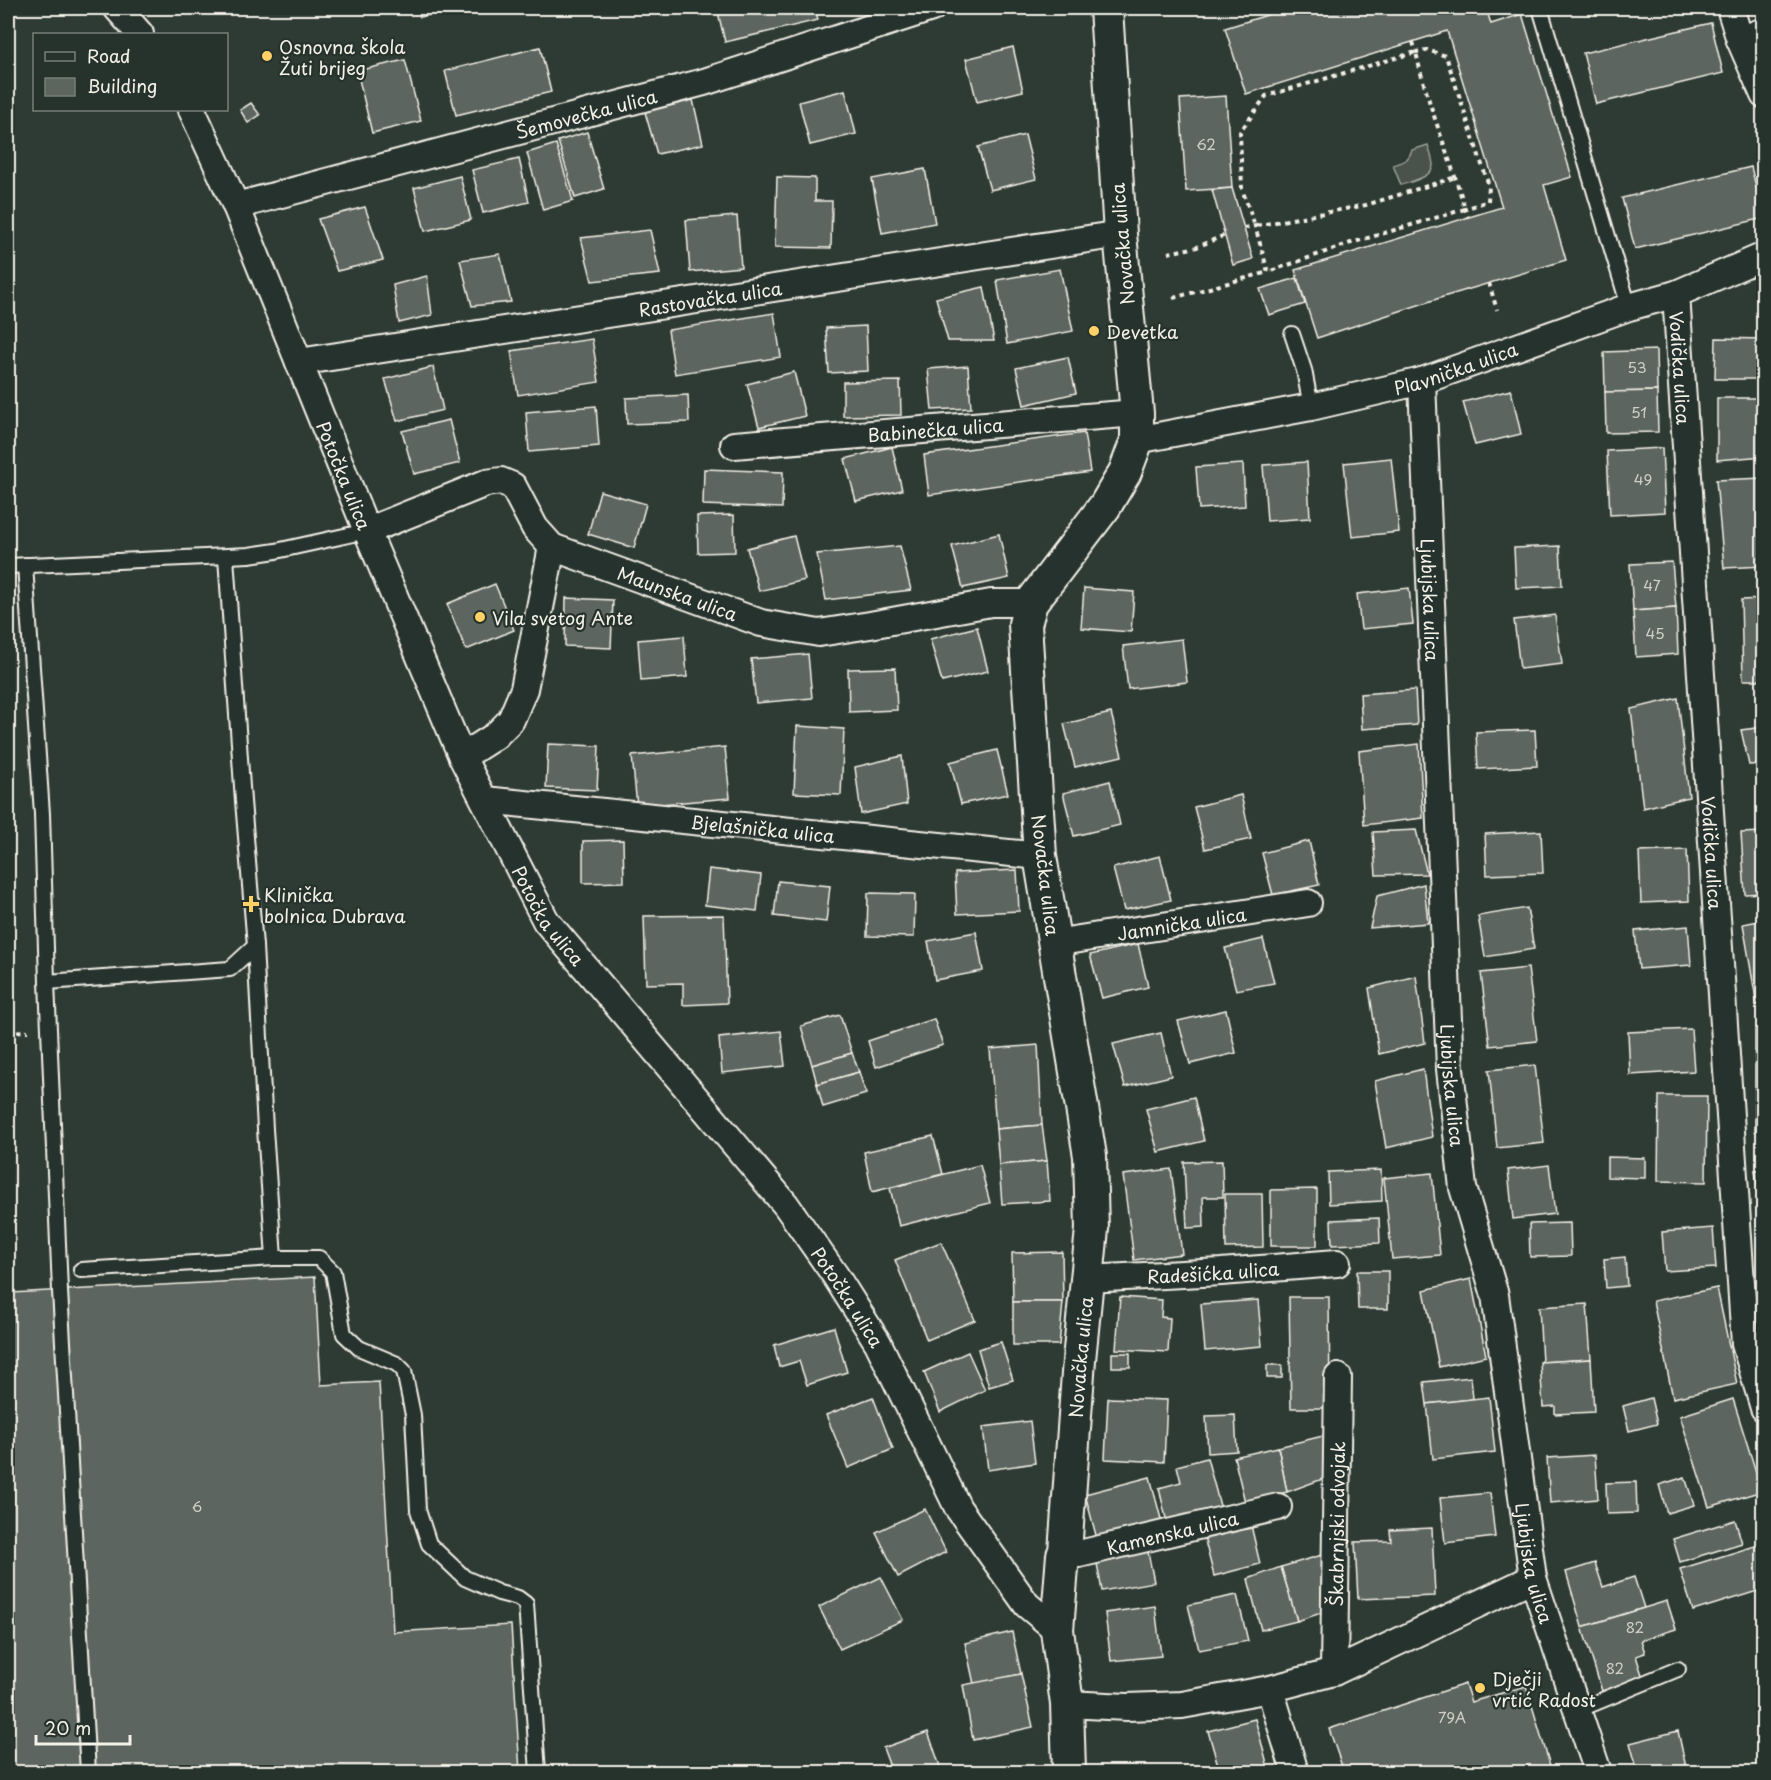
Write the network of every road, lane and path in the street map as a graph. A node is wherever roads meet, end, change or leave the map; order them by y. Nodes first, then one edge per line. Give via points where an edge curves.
1 (117, 8) edge
2 (932, 8) edge
3 (1106, 8) edge
4 (1540, 8) edge
5 (1730, 8) edge
6 (139, 33) edge
7 (1752, 36) edge
8 (1413, 42) dead end
9 (1416, 52) junction
10 (1764, 95) edge
11 (192, 111) edge
12 (1456, 177) junction
13 (236, 206) junction
14 (1465, 209) junction
15 (1468, 217) dead end
16 (1255, 226) junction
17 (1244, 228) dead end
18 (1120, 234) junction
19 (1225, 235) dead end
20 (1168, 253) dead end
21 (1764, 256) edge
22 (1268, 272) junction
23 (1489, 283) dead end
24 (1676, 294) junction
25 (1173, 298) dead end
26 (1629, 307) junction
27 (1497, 310) dead end
28 (1292, 334) dead end
29 (299, 362) junction
30 (1422, 381) junction
31 (1311, 407) junction
32 (1137, 426) junction
33 (734, 445) dead end
34 (367, 531) junction
35 (552, 547) junction
36 (226, 557) junction
37 (25, 565) junction
38 (8, 566) edge
39 (1031, 603) junction
40 (462, 757) junction
41 (485, 800) junction
42 (1040, 856) junction
43 (1308, 903) dead end
44 (1054, 943) junction
45 (255, 946) junction
46 (47, 982) junction
47 (274, 1258) junction
48 (1338, 1263) dead end
49 (81, 1270) dead end
50 (1087, 1279) junction
51 (1338, 1377) dead end
52 (1764, 1408) edge
53 (1278, 1507) dead end
54 (1065, 1552) junction
55 (1533, 1578) junction
56 (1057, 1630) junction
57 (1678, 1669) dead end
58 (1334, 1672) junction
59 (1270, 1689) junction
60 (1067, 1704) junction
61 (1578, 1710) junction
62 (88, 1773) edge
63 (538, 1773) edge
64 (1069, 1773) edge
65 (1294, 1773) edge
66 (1598, 1773) edge

1 - 6 street
2 - 13 street, Šemovečka ulica via 704,82
3 - 18 street, Novačka ulica
4 - 26 lane
5 - 7 street
7 - 10 street
8 - 9 path
9 - 12 path
9 - 14 path via 1427,50 1446,56 1489,186 1488,201
9 - 16 path via 1266,96 1240,132 1242,189
11 - 13 street, Potočka ulica
12 - 14 path
12 - 16 path via 1366,205
13 - 29 street, Potočka ulica
14 - 15 path
14 - 22 path
16 - 17 path
16 - 22 path
18 - 29 street, Rastovačka ulica
18 - 32 street, Novačka ulica
19 - 20 path
21 - 24 street, Plavnička ulica
22 - 25 path
23 - 27 path
24 - 26 street, Plavnička ulica
24 - 52 street, Vodička ulica via 1745,1344
26 - 30 street, Plavnička ulica
28 - 31 lane
29 - 34 street, Potočka ulica
30 - 31 street, Plavnička ulica
30 - 55 street, Ljubijska ulica via 1450,1070 1462,1188 1495,1294
31 - 32 street, Plavnička ulica
32 - 33 street, Babinečka ulica
32 - 39 street, Novačka ulica via 1125,472 1105,506
34 - 35 street via 486,483 501,481 513,486 535,528
34 - 36 lane via 276,551
34 - 40 street, Potočka ulica
35 - 39 street, Maunska ulica via 762,623 819,633 991,603
35 - 40 street via 534,646 512,720
36 - 37 lane
36 - 45 lane
37 - 38 lane
37 - 46 lane via 42,814
39 - 42 street, Novačka ulica via 1026,624
40 - 41 street, Potočka ulica
41 - 42 street, Bjelašnička ulica
41 - 56 street, Potočka ulica via 546,921 786,1205 835,1275 878,1343 958,1508 1027,1605
42 - 44 street, Novačka ulica
43 - 44 street, Jamnička ulica
44 - 50 street, Novačka ulica via 1090,1156 1092,1229
45 - 46 lane via 230,969
45 - 47 lane
46 - 62 lane
47 - 49 lane
47 - 63 lane via 319,1258 333,1272 344,1334 359,1348 397,1364 404,1371 413,1415 418,1510 429,1544 465,1578 526,1604
48 - 50 street, Radešićka ulica
50 - 54 street, Novačka ulica
51 - 58 street, Škabrnjski odvojak
53 - 54 street, Kamenska ulica via 1079,1554
54 - 56 street, Novačka ulica
55 - 58 street
55 - 61 street, Ljubijska ulica
56 - 60 street, Novačka ulica
57 - 61 lane
58 - 59 street
59 - 60 street via 1182,1705
59 - 65 street
60 - 64 street, Novačka ulica
61 - 66 street, Ljubijska ulica

